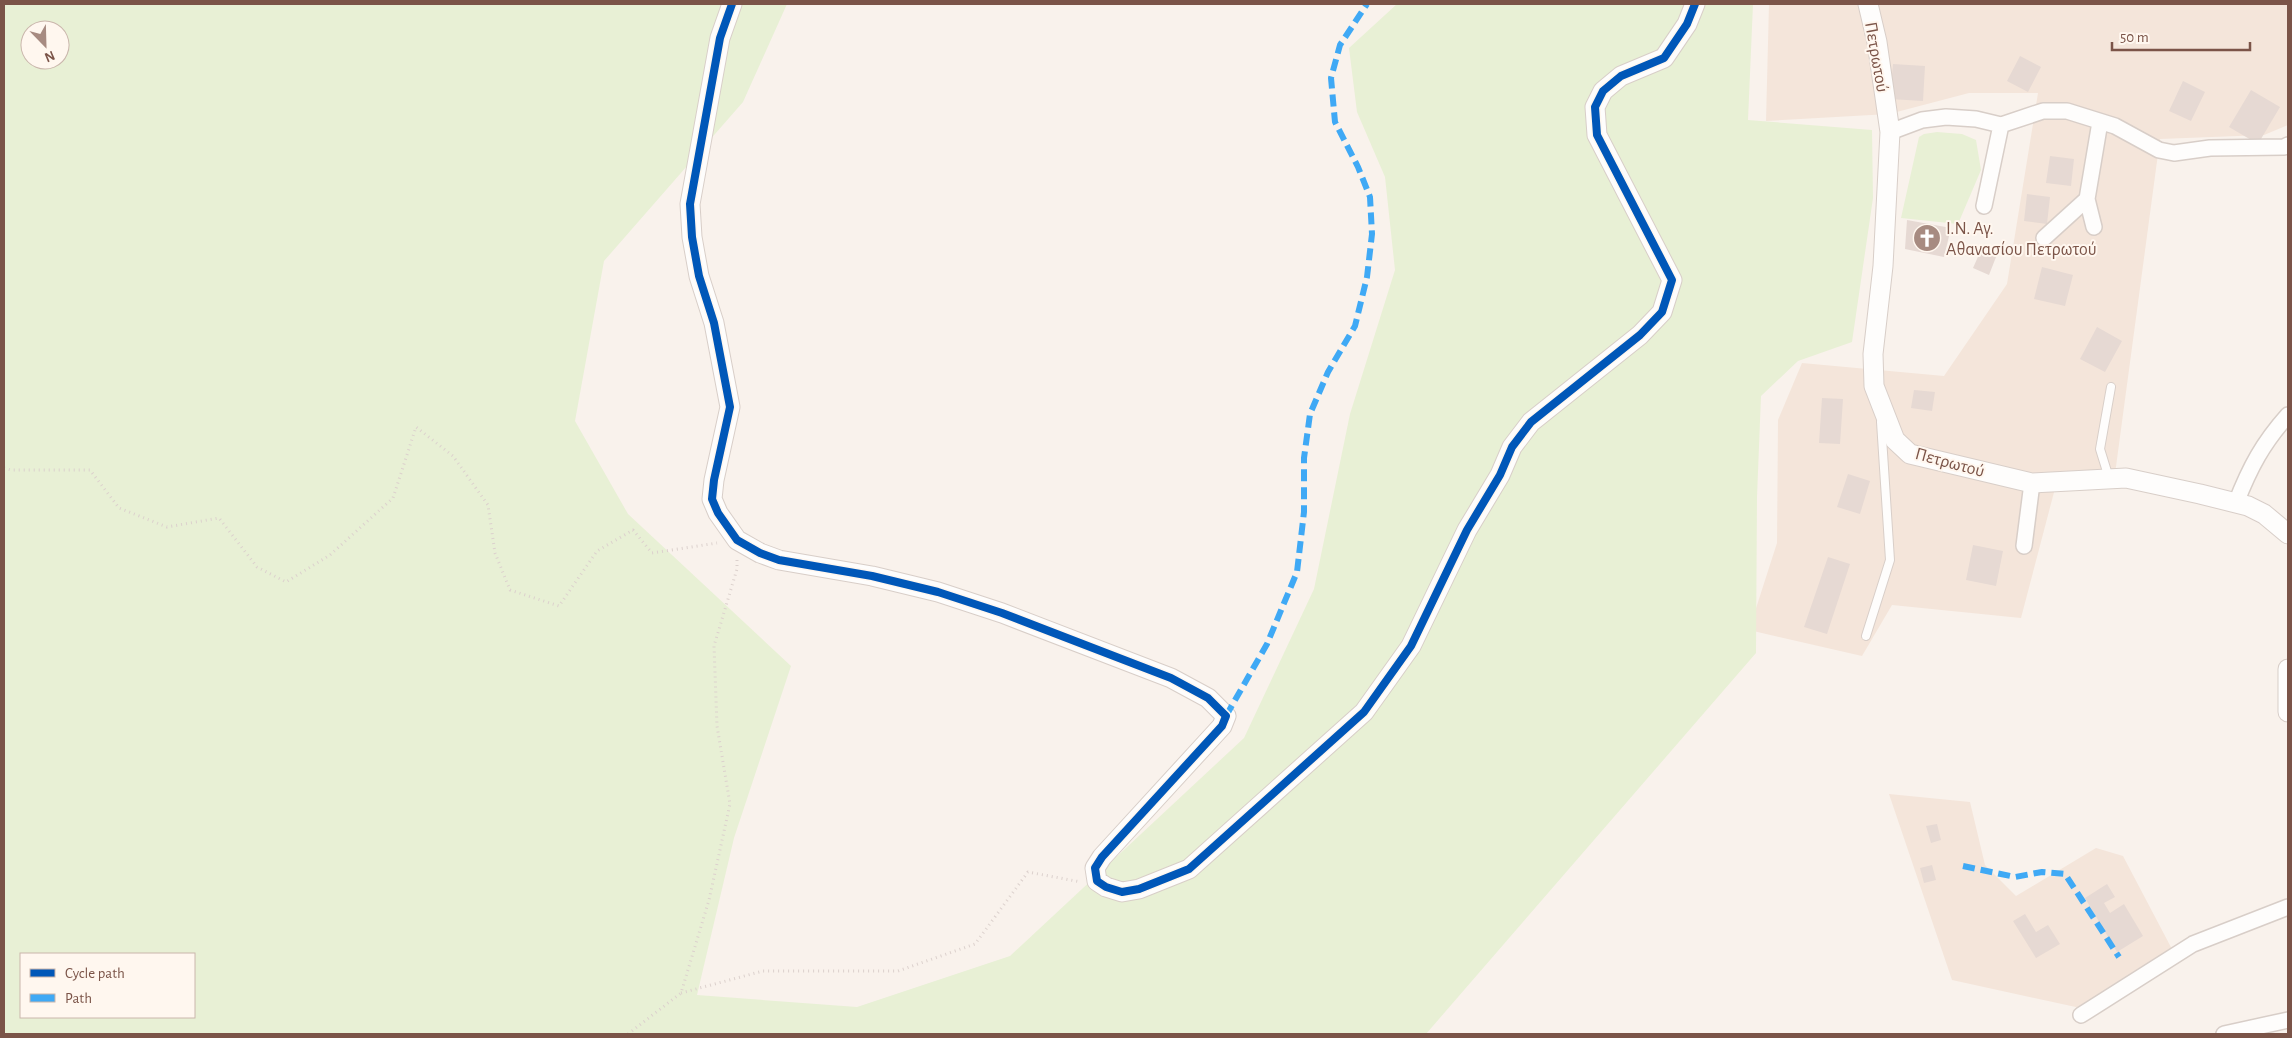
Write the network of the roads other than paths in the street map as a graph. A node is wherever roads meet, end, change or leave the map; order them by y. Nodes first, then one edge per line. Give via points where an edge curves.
1 (732, 4) edge
2 (1694, 4) edge
3 (1868, 4) edge
4 (2100, 122) junction
5 (2001, 125) junction
6 (1890, 132) junction
7 (2288, 144) edge
8 (2087, 199) junction
9 (1984, 206) dead end
10 (2094, 227) dead end
11 (2044, 238) dead end
12 (2111, 387) dead end
13 (1881, 407) junction
14 (2288, 415) edge
15 (2110, 479) junction
16 (2032, 483) junction
17 (2236, 503) junction
18 (2288, 534) edge
19 (2024, 546) dead end
20 (1866, 636) dead end
21 (2288, 669) edge
22 (2288, 712) edge
23 (2288, 906) edge
24 (2081, 1015) dead end
25 (2288, 1020) edge
26 (2224, 1034) edge

1 - 2 street via 720,38 690,204 699,276 714,323 730,407 712,499 737,540 760,553 779,560 882,578 1002,613 1171,678 1217,705 1226,716 1222,726 1095,868 1097,881 1122,892 1139,889 1189,869 1364,712 1412,646 1467,530 1500,475 1512,447 1531,422 1640,336 1662,312 1672,280 1597,135 1595,107 1603,91 1621,76 1664,58 1687,24
3 - 6 street, Πετρωτού
4 - 5 street via 2067,111 2043,111
4 - 7 street via 2159,150 2174,153 2210,148 2284,147
4 - 8 street
5 - 6 street via 1946,117 1922,120
5 - 9 street
6 - 13 street, Πετρωτού via 1883,266 1873,354 1874,386
8 - 10 street
8 - 11 street
12 - 15 lane via 2100,449
13 - 16 street, Πετρωτού via 1894,440 1910,454
13 - 20 lane via 1890,560
14 - 17 street via 2268,437 2250,467
15 - 16 street, Πετρωτού
15 - 17 street, Πετρωτού via 2126,478
16 - 19 street
17 - 18 street, Πετρωτού via 2264,514
21 - 22 street
23 - 24 street via 2193,944
25 - 26 street

